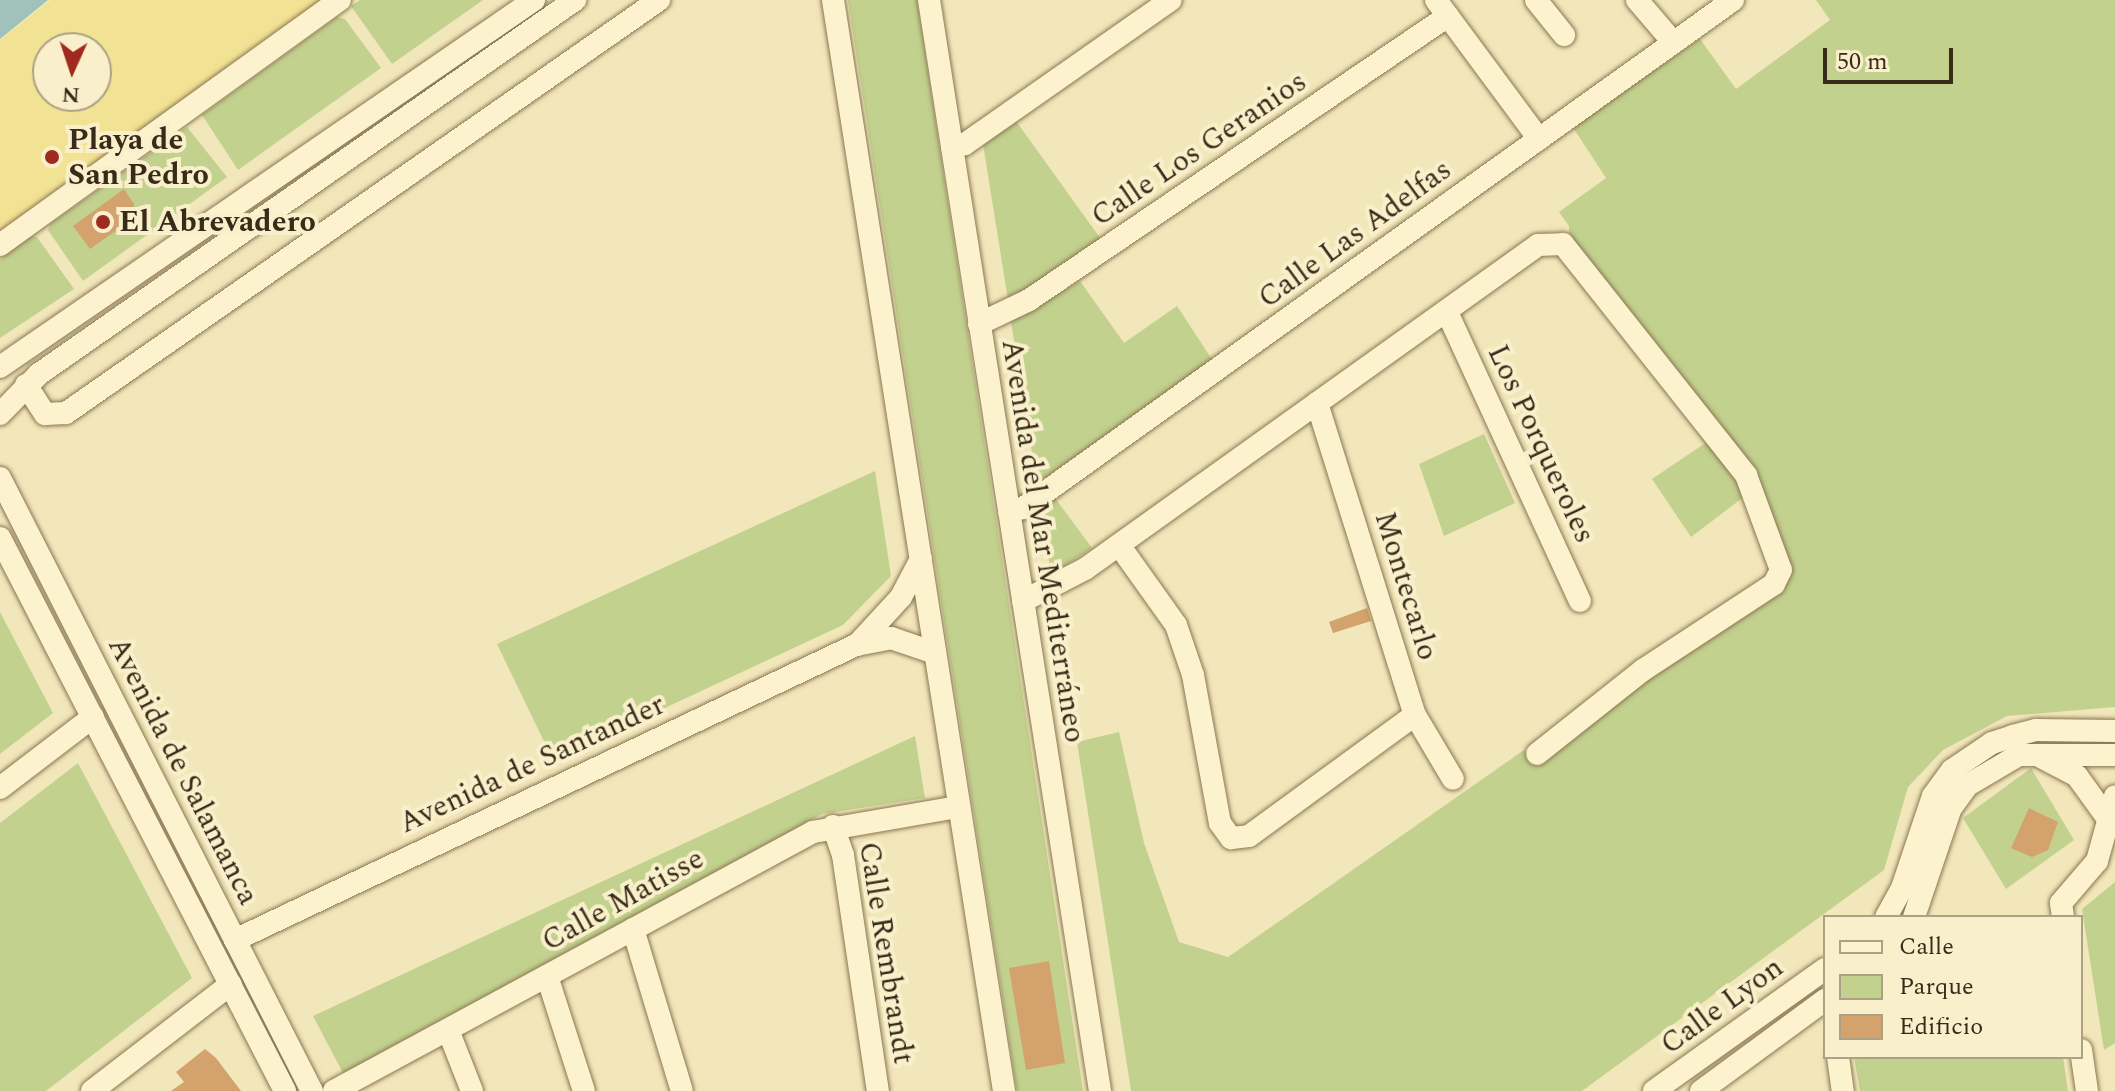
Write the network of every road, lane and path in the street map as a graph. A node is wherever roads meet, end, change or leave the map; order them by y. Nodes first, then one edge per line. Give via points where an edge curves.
1 (340, 0) edge
2 (534, 0) edge
3 (575, 0) edge
4 (659, 0) edge
5 (833, 0) edge
6 (929, 0) edge
7 (1171, 0) edge
8 (1536, 0) edge
9 (1637, 0) edge
10 (1733, 0) edge
11 (1442, 8) edge
12 (1564, 35) dead end
13 (1673, 42) junction
14 (1539, 139) junction
15 (952, 147) junction
16 (0, 245) edge
17 (1447, 312) junction
18 (979, 324) junction
19 (0, 367) edge
20 (26, 385) junction
21 (1317, 403) junction
22 (0, 414) edge
23 (0, 478) edge
24 (1009, 511) junction
25 (0, 538) edge
26 (1119, 545) junction
27 (921, 559) junction
28 (1023, 601) junction
29 (1580, 601) dead end
30 (856, 645) junction
31 (935, 653) junction
32 (1415, 715) junction
33 (93, 717) junction
34 (2115, 731) edge
35 (2031, 753) junction
36 (1537, 754) dead end
37 (2115, 755) edge
38 (1453, 779) dead end
39 (0, 788) edge
40 (2111, 806) edge
41 (957, 807) junction
42 (833, 826) junction
43 (1887, 915) edge
44 (1915, 915) edge
45 (2063, 915) edge
46 (633, 929) junction
47 (235, 940) junction
48 (1823, 970) edge
49 (547, 976) junction
50 (231, 984) junction
51 (1823, 1003) edge
52 (448, 1030) junction
53 (1838, 1059) edge
54 (2082, 1059) edge
55 (92, 1091) edge
56 (285, 1091) edge
57 (312, 1091) edge
58 (334, 1091) edge
59 (472, 1091) edge
60 (584, 1091) edge
61 (682, 1091) edge
62 (878, 1091) edge
63 (1004, 1091) edge
64 (1100, 1091) edge
65 (1654, 1091) edge
66 (1701, 1091) edge
67 (1843, 1091) edge
68 (2087, 1091) edge

1 - 16 street
2 - 19 street
3 - 20 street
4 - 20 street via 66,413 45,414
5 - 27 street
6 - 15 street, Avenida del Mar Mediterráneo
7 - 15 street via 965,144
8 - 12 street
9 - 13 street
10 - 13 street, Calle Las Adelfas
11 - 14 street
11 - 18 street, Calle Los Geranios via 1029,300
13 - 14 street, Calle Las Adelfas
14 - 24 street, Calle Las Adelfas via 1023,508
15 - 18 street, Avenida del Mar Mediterráneo
17 - 21 street
17 - 29 street, Los Porqueroles
17 - 36 street via 1538,245 1563,244 1746,475 1780,564 1774,584 1643,670
18 - 24 street, Avenida del Mar Mediterráneo
20 - 22 street
21 - 26 street
21 - 32 street, Montecarlo
23 - 47 street, Avenida de Salamanca
24 - 28 street, Avenida del Mar Mediterráneo
25 - 33 street, Avenida de Salamanca
26 - 28 street via 1048,592
26 - 32 street via 1176,625 1193,675 1220,823 1231,838 1249,836
27 - 30 street, Avenida de Santander via 901,597
27 - 31 street
28 - 64 street, Avenida del Mar Mediterráneo
30 - 31 street, Avenida de Santander via 891,638
30 - 47 street, Avenida de Santander
31 - 41 street
32 - 38 street, Montecarlo
33 - 39 street
33 - 50 street, Avenida de Salamanca
34 - 43 street via 2036,730 1992,743 1952,770 1933,796 1902,888
35 - 37 street
35 - 40 street via 2077,776
35 - 44 street via 2000,763 1958,796
40 - 45 street via 2097,861 2061,903
41 - 42 street, Calle Matisse
41 - 63 street
42 - 46 street, Calle Matisse
42 - 62 street, Calle Rembrandt via 843,855
46 - 49 street, Calle Matisse
46 - 61 street
47 - 57 street, Avenida de Salamanca
48 - 65 street, Calle Lyon
49 - 52 street, Calle Matisse
49 - 60 street
50 - 55 street
50 - 56 street, Avenida de Salamanca
51 - 66 street, Calle Lyon
52 - 58 street, Calle Matisse
52 - 59 street
53 - 67 street
54 - 68 street

